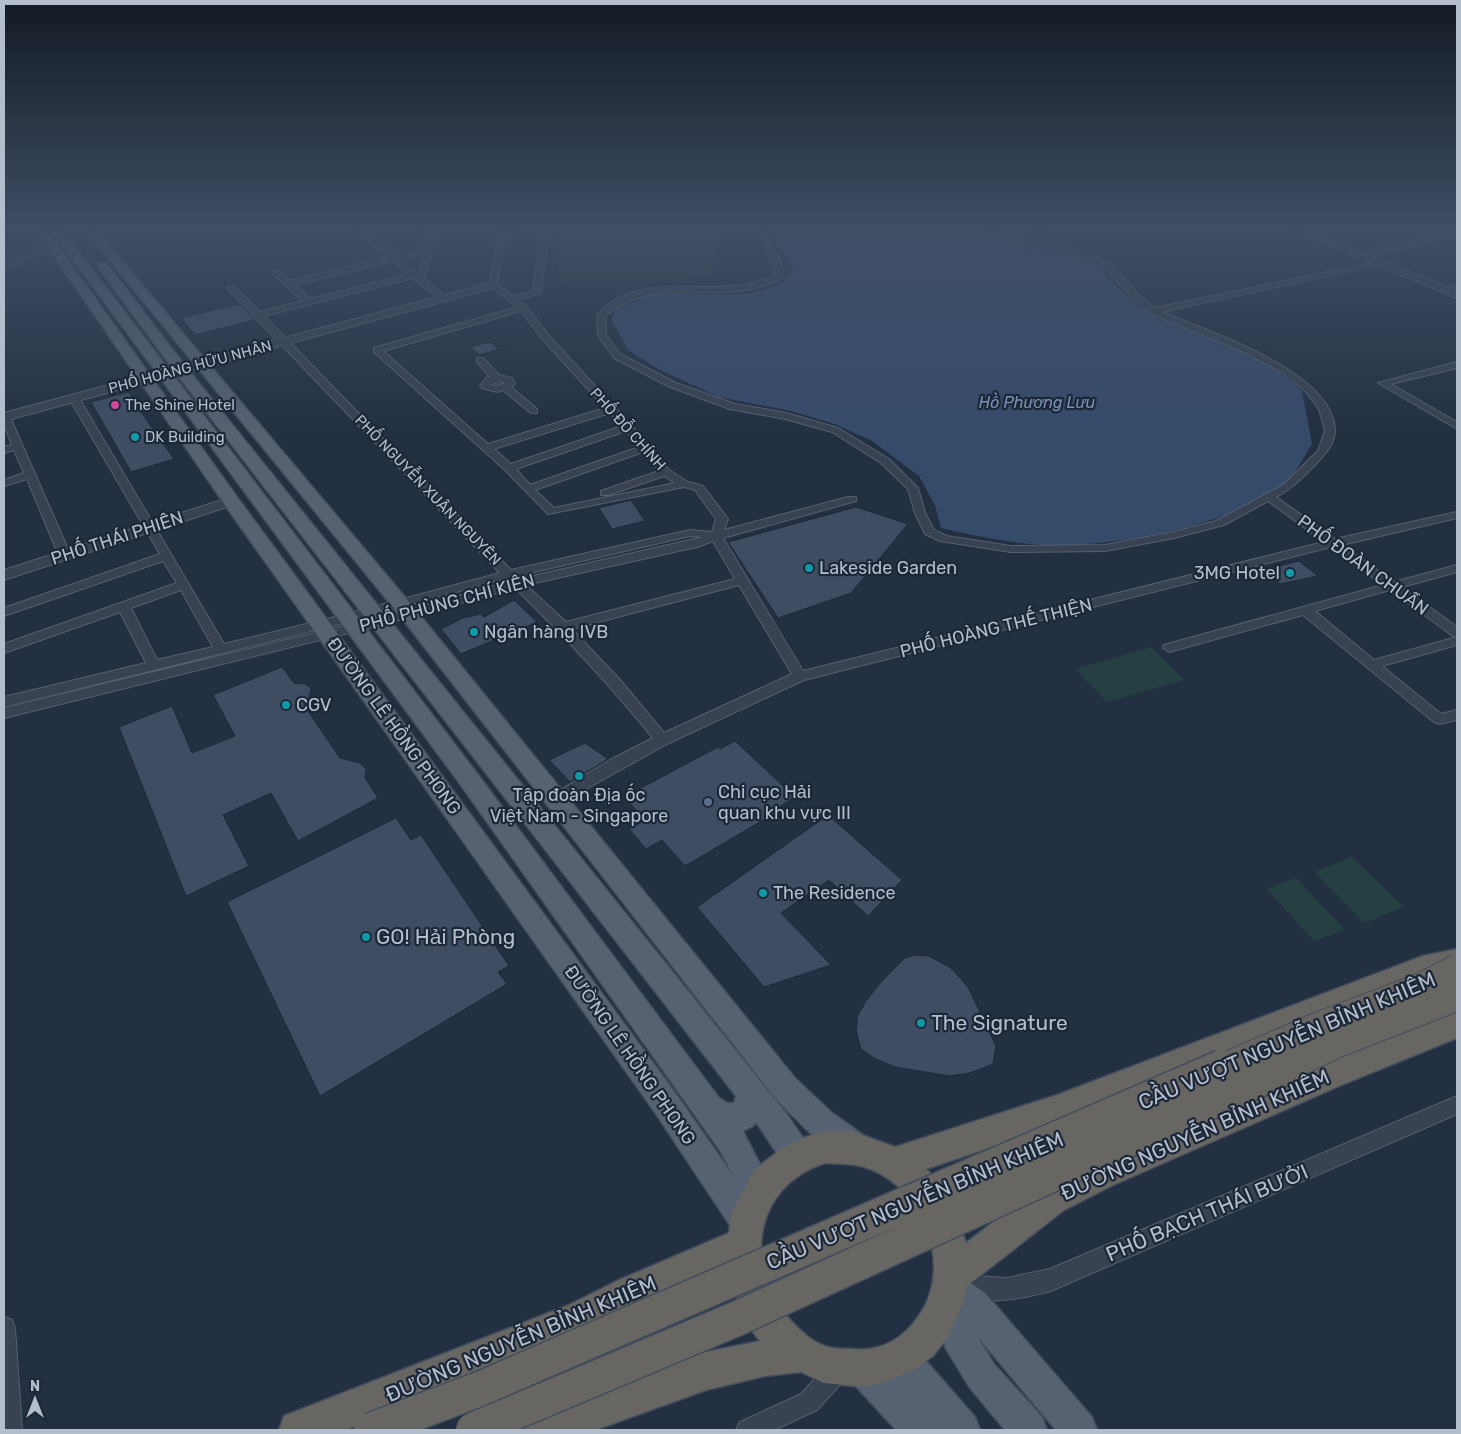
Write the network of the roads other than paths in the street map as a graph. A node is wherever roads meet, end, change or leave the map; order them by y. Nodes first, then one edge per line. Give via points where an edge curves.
1 (110, 298) edge
2 (129, 298) edge
3 (242, 298) edge
4 (304, 298) edge
5 (326, 298) edge
6 (448, 298) edge
7 (515, 298) edge
8 (628, 298) edge
9 (1137, 298) edge
10 (1211, 298) edge
11 (444, 299) joint
12 (510, 299) joint
13 (308, 302) junction
14 (523, 308) junction
15 (1153, 310) junction
16 (259, 314) junction
17 (286, 342) junction
18 (480, 360) dead end
19 (1457, 365) edge
20 (172, 372) junction
21 (74, 398) junction
22 (612, 409) junction
23 (534, 411) dead end
24 (4, 417) edge
25 (1457, 426) edge
26 (628, 427) junction
27 (18, 446) junction
28 (487, 448) junction
29 (646, 448) junction
30 (4, 450) edge
31 (509, 468) junction
32 (665, 472) junction
33 (30, 475) junction
34 (4, 483) edge
35 (684, 484) junction
36 (528, 489) junction
37 (1269, 497) junction
38 (852, 499) dead end
39 (231, 501) junction
40 (552, 512) junction
41 (1457, 515) edge
42 (150, 528) junction
43 (716, 536) junction
44 (1334, 543) junction
45 (65, 556) junction
46 (166, 556) junction
47 (1457, 568) edge
48 (508, 574) junction
49 (4, 576) edge
50 (740, 581) junction
51 (520, 583) junction
52 (184, 585) junction
53 (1392, 586) junction
54 (124, 607) junction
55 (403, 608) junction
56 (1304, 609) junction
57 (4, 612) edge
58 (376, 616) junction
59 (352, 622) junction
60 (563, 628) junction
61 (324, 629) junction
62 (1457, 632) edge
63 (1457, 641) edge
64 (1170, 648) dead end
65 (4, 649) edge
66 (221, 649) junction
67 (1374, 664) junction
68 (153, 665) junction
69 (168, 667) junction
70 (800, 676) junction
71 (4, 702) edge
72 (4, 713) edge
73 (1457, 715) edge
74 (662, 740) junction
75 (557, 799) junction
76 (589, 944) junction
77 (563, 960) junction
78 (1457, 961) edge
79 (1457, 968) edge
80 (1457, 997) edge
81 (1457, 1024) edge
82 (750, 1091) junction
83 (1457, 1105) edge
84 (709, 1109) junction
85 (1057, 1110) junction
86 (855, 1148) junction
87 (797, 1156) junction
88 (894, 1162) junction
89 (1101, 1173) junction
90 (749, 1219) junction
91 (949, 1287) junction
92 (579, 1319) junction
93 (4, 1328) edge
94 (801, 1354) junction
95 (901, 1358) junction
96 (852, 1369) junction
97 (597, 1409) junction
98 (10, 1430) edge
99 (298, 1430) edge
100 (371, 1430) edge
101 (473, 1430) edge
102 (544, 1430) edge
103 (748, 1430) edge
104 (921, 1430) edge
105 (962, 1430) edge
106 (1029, 1430) edge
107 (1079, 1430) edge

1 - 20 main road, ĐƯỜNG LÊ HỒNG PHONG
2 - 20 main road, ĐƯỜNG LÊ HỒNG PHONG
3 - 16 street, PHỐ NGUYỄN XUÂN NGUYÊN
4 - 13 street
5 - 13 street
6 - 11 street, PHỐ HOÀNG HỮU NHÂN
7 - 12 street
8 - 37 street via 601,315 602,332 617,356 674,385 733,406 835,430 885,461 913,488 929,532 944,540 1011,549 1105,548 1174,536 1220,523
9 - 15 street
10 - 15 street
11 - 17 street, PHỐ HOÀNG HỮU NHÂN
12 - 14 street, PHỐ ĐỖ CHÍNH
13 - 16 street
14 - 22 street, PHỐ ĐỖ CHÍNH
14 - 28 street via 376,350
15 - 37 street via 1267,360 1297,379 1324,410 1330,430 1322,452 1287,487
16 - 17 street, PHỐ NGUYỄN XUÂN NGUYÊN
17 - 20 street, PHỐ HOÀNG HỮU NHÂN
17 - 48 street, PHỐ NGUYỄN XUÂN NGUYÊN
18 - 23 street via 496,378 489,380 486,386 505,388
19 - 25 street via 1383,383
20 - 21 street, PHỐ HOÀNG HỮU NHÂN
20 - 39 main road, ĐƯỜNG LÊ HỒNG PHONG
20 - 55 main road, ĐƯỜNG LÊ HỒNG PHONG
20 - 58 main road, ĐƯỜNG LÊ HỒNG PHONG
20 - 59 main road, ĐƯỜNG LÊ HỒNG PHONG
21 - 24 street, PHỐ HOÀNG HỮU NHÂN
21 - 42 street
22 - 26 street, PHỐ ĐỖ CHÍNH
22 - 28 street
24 - 27 street
26 - 29 street, PHỐ ĐỖ CHÍNH
26 - 31 street
27 - 30 street
27 - 33 street
28 - 31 street
29 - 32 street, PHỐ ĐỖ CHÍNH
29 - 36 street
31 - 36 street
32 - 35 street, PHỐ ĐỖ CHÍNH
32 - 40 street
33 - 34 street
33 - 45 street
35 - 40 street
35 - 43 street, PHỐ ĐỖ CHÍNH via 700,488 722,519
36 - 40 street
37 - 44 street, PHỐ ĐOÀN CHUẨN
38 - 43 street, PHỐ PHÙNG CHÍ KIÊN
39 - 42 street, PHỐ THÁI PHIÊN
39 - 61 main road, ĐƯỜNG LÊ HỒNG PHONG
41 - 44 street, PHỐ HOÀNG THẾ THIỆN
42 - 45 street, PHỐ THÁI PHIÊN
42 - 46 street
43 - 48 street, PHỐ PHÙNG CHÍ KIÊN via 690,533
43 - 50 street
43 - 51 street, PHỐ PHÙNG CHÍ KIÊN via 697,544
44 - 53 street, PHỐ ĐOÀN CHUẨN
44 - 70 street, PHỐ HOÀNG THẾ THIỆN
45 - 49 street, PHỐ THÁI PHIÊN
46 - 52 street
46 - 57 street
47 - 53 street
48 - 51 street, PHỐ NGUYỄN XUÂN NGUYÊN
48 - 55 street, PHỐ PHÙNG CHÍ KIÊN
50 - 60 street
50 - 70 street via 767,619
51 - 55 street, PHỐ PHÙNG CHÍ KIÊN
51 - 60 street, PHỐ NGUYỄN XUÂN NGUYÊN
52 - 54 street
52 - 66 street
53 - 56 street
53 - 62 street, PHỐ ĐOÀN CHUẨN
54 - 65 street
54 - 68 street
55 - 58 street, PHỐ PHÙNG CHÍ KIÊN
55 - 75 main road, ĐƯỜNG LÊ HỒNG PHONG
56 - 64 street
56 - 67 street
58 - 59 street, PHỐ PHÙNG CHÍ KIÊN
58 - 82 main road, ĐƯỜNG LÊ HỒNG PHONG
59 - 61 street, PHỐ PHÙNG CHÍ KIÊN
59 - 76 main road, ĐƯỜNG LÊ HỒNG PHONG
60 - 74 street, PHỐ NGUYỄN XUÂN NGUYÊN via 616,684
61 - 66 street, PHỐ PHÙNG CHÍ KIÊN
61 - 69 street, PHỐ PHÙNG CHÍ KIÊN
61 - 77 main road, ĐƯỜNG LÊ HỒNG PHONG
63 - 67 street
66 - 69 street, PHỐ PHÙNG CHÍ KIÊN
67 - 73 street via 1439,719
68 - 69 street, PHỐ PHÙNG CHÍ KIÊN
68 - 71 street, PHỐ PHÙNG CHÍ KIÊN
69 - 72 street, PHỐ PHÙNG CHÍ KIÊN
70 - 74 street, PHỐ HOÀNG THẾ THIỆN
74 - 75 street, PHỐ HOÀNG THẾ THIỆN
75 - 86 main road, ĐƯỜNG LÊ HỒNG PHONG via 785,1088 820,1122
76 - 77 main road
76 - 84 main road, ĐƯỜNG LÊ HỒNG PHONG
77 - 90 main road, ĐƯỜNG LÊ HỒNG PHONG
78 - 85 highway via 1432,965
79 - 100 highway, CẦU VƯỢT NGUYỄN BỈNH KHIÊM, bridge via 1421,987 1309,1030 477,1390
80 - 101 highway, CẦU VƯỢT NGUYỄN BỈNH KHIÊM, bridge via 1337,1044 736,1319
81 - 89 highway, ĐƯỜNG NGUYỄN BỈNH KHIÊM
82 - 84 main road via 751,1104 743,1116 733,1120
82 - 87 main road, ĐƯỜNG LÊ HỒNG PHONG
83 - 91 street, PHỐ BẠCH THÁI BƯỞI via 1051,1280 1012,1290
84 - 90 main road, ĐƯỜNG LÊ HỒNG PHONG via 732,1141
85 - 88 highway
85 - 89 highway via 1045,1132 1045,1144 1053,1161 1072,1174
86 - 87 highway via 825,1147
86 - 88 highway
87 - 90 highway via 775,1171
88 - 91 highway via 918,1183 937,1210 949,1243
89 - 91 highway, ĐƯỜNG NGUYỄN BỈNH KHIÊM via 1052,1198
90 - 92 highway, ĐƯỜNG NGUYỄN BỈNH KHIÊM via 632,1292
90 - 94 highway via 746,1275 757,1306 775,1333
91 - 95 highway via 937,1323 921,1343
91 - 106 main road via 958,1337 982,1376
91 - 107 main road via 973,1305
92 - 97 highway via 616,1330 630,1347 630,1366 622,1388
92 - 99 highway, ĐƯỜNG NGUYỄN BỈNH KHIÊM
93 - 98 street
94 - 96 highway via 819,1363
94 - 97 highway via 706,1371
95 - 96 highway
95 - 105 main road
96 - 103 street via 809,1402
96 - 104 main road
97 - 102 highway

